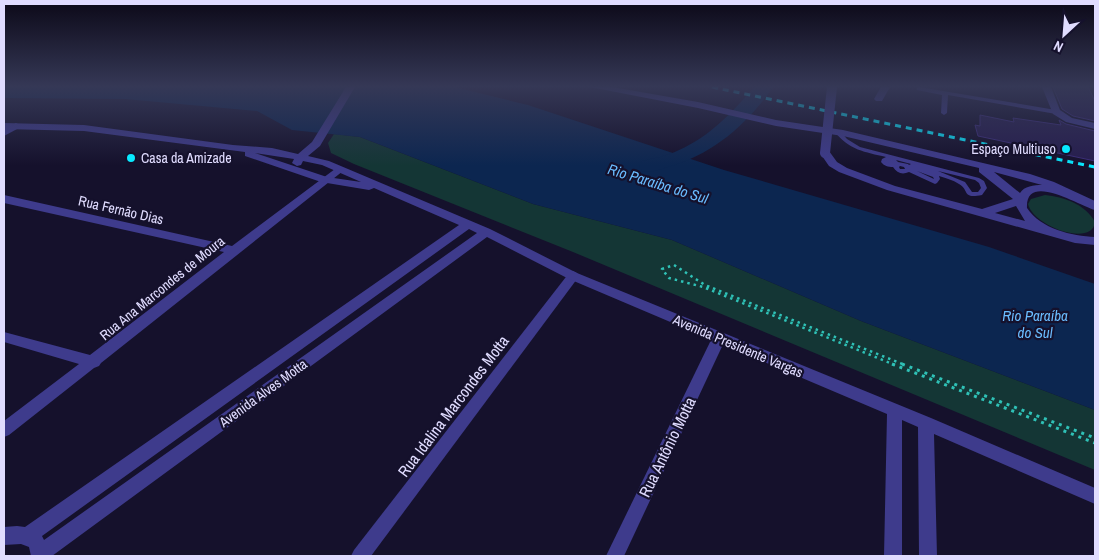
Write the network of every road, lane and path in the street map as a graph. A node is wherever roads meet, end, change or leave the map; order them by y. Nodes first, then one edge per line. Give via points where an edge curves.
1 (335, 113) edge
2 (731, 113) edge
3 (829, 113) edge
4 (1058, 113) edge
5 (4, 126) edge
6 (16, 126) junction
7 (1095, 126) edge
8 (838, 132) junction
9 (4, 133) edge
10 (317, 140) junction
11 (234, 148) junction
12 (864, 149) junction
13 (300, 157) junction
14 (963, 160) junction
15 (325, 163) junction
16 (294, 169) junction
17 (339, 169) junction
18 (325, 180) junction
19 (384, 189) junction
20 (1064, 192) junction
21 (4, 198) edge
22 (1021, 199) junction
23 (1095, 206) edge
24 (982, 213) junction
25 (468, 224) junction
26 (1048, 231) junction
27 (486, 232) junction
28 (1093, 242) edge
29 (232, 250) junction
30 (573, 276) junction
31 (4, 337) edge
32 (719, 338) junction
33 (291, 350) junction
34 (94, 362) junction
35 (304, 364) junction
36 (895, 411) junction
37 (926, 423) junction
38 (4, 430) edge
39 (1095, 438) edge
40 (1095, 443) edge
41 (1095, 496) edge
42 (4, 536) edge
43 (28, 536) junction
44 (40, 555) edge
45 (360, 556) edge
46 (615, 556) edge
47 (893, 556) edge
48 (928, 556) edge

1 - 10 street
2 - 8 street
3 - 24 street, bridge via 825,153 833,164 854,176
4 - 7 street via 1070,120
5 - 6 street, Avenida Presidente Vargas
6 - 9 street
6 - 11 street, Avenida Presidente Vargas via 84,128
8 - 12 lane via 845,140
8 - 14 street
10 - 13 street
10 - 15 street
11 - 13 street, Avenida Presidente Vargas
11 - 16 street, Avenida Presidente Vargas
12 - 12 lane via 888,165 896,164 900,171 909,170 935,182 936,176 911,167 915,164 963,182 971,194 980,194 984,188 977,179
13 - 15 street, Avenida Presidente Vargas
13 - 16 street
14 - 20 street via 1026,176
14 - 22 street via 993,175
15 - 17 street, Avenida Presidente Vargas
16 - 18 street, Avenida Presidente Vargas
17 - 18 street, Rua Ana Marcondes de Moura
17 - 19 street, Avenida Presidente Vargas
18 - 19 street, Avenida Presidente Vargas
18 - 29 street, Rua Ana Marcondes de Moura
19 - 25 street, Avenida Presidente Vargas
20 - 22 street via 1030,190
20 - 23 street
21 - 29 street, Rua Fernão Dias
22 - 24 street
22 - 26 street via 1027,215
24 - 26 street
25 - 27 street, Avenida Presidente Vargas
25 - 33 street, Avenida Alves Motta
26 - 28 street
27 - 30 street, Avenida Presidente Vargas
27 - 35 street, Avenida Alves Motta
29 - 34 street, Rua Ana Marcondes de Moura
30 - 32 street, Avenida Presidente Vargas
30 - 45 street, Rua Idalina Marcondes Motta
31 - 34 street
32 - 36 street, Avenida Presidente Vargas
32 - 46 street, Rua Antônio Motta
33 - 35 street
33 - 43 street, Avenida Alves Motta
34 - 38 street, Rua Ana Marcondes de Moura
35 - 44 street, Avenida Alves Motta
36 - 37 street, Avenida Presidente Vargas
36 - 47 street
37 - 41 street, Avenida Presidente Vargas
37 - 48 street
39 - 40 path via 705,285 674,266 662,269 669,278 703,288
42 - 43 street
43 - 44 street via 36,542

